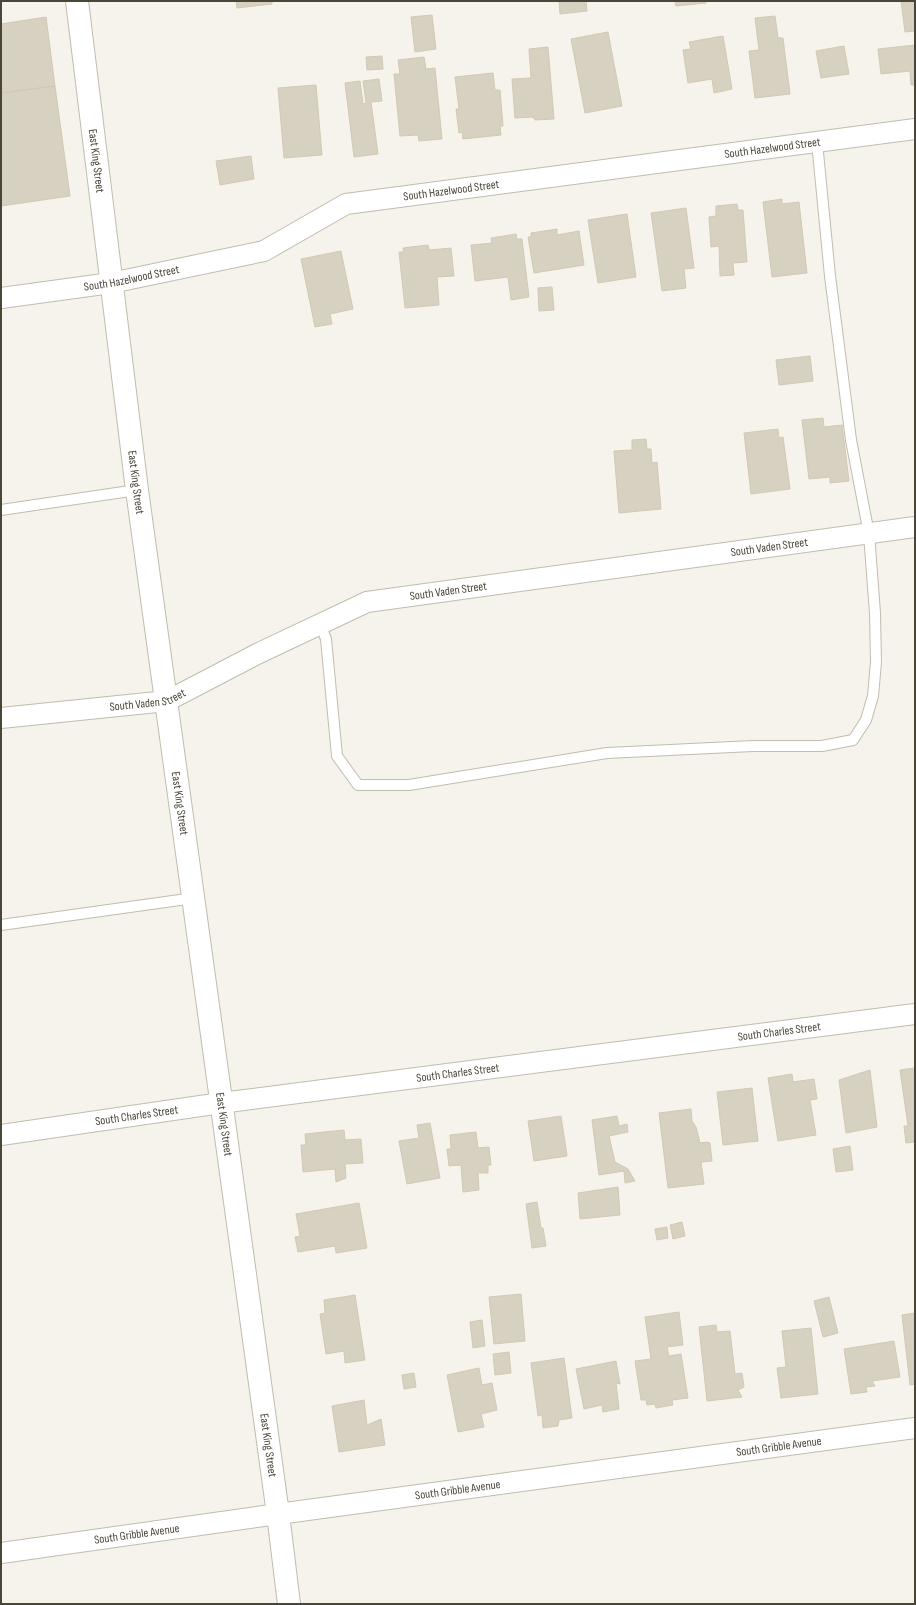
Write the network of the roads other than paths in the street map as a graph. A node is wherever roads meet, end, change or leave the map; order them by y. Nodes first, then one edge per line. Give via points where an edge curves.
1 (77, 1) edge
2 (915, 129) edge
3 (817, 142) junction
4 (111, 283) junction
5 (1, 298) edge
6 (137, 490) junction
7 (1, 510) edge
8 (915, 527) edge
9 (869, 534) junction
10 (320, 624) junction
11 (167, 701) junction
12 (1, 718) edge
13 (194, 898) junction
14 (1, 925) edge
15 (915, 1014) edge
16 (221, 1103) junction
17 (1, 1135) edge
18 (915, 1428) edge
19 (278, 1514) junction
20 (1, 1553) edge
21 (289, 1604) edge

1 - 4 street, East King Street
2 - 3 street, South Hazelwood Street
3 - 4 street, South Hazelwood Street via 346,204 264,251
3 - 9 lane via 830,276 851,440
4 - 5 street, South Hazelwood Street
4 - 6 street, East King Street
6 - 7 lane
6 - 11 street, East King Street
8 - 9 street, South Vaden Street
9 - 10 street, South Vaden Street via 366,602
9 - 10 lane via 875,613 876,662 873,696 866,720 853,740 822,746 753,746 607,753 409,784 358,785 337,756 326,639
10 - 11 street, South Vaden Street
11 - 12 street, South Vaden Street
11 - 13 street, East King Street
13 - 14 lane
13 - 16 street, East King Street
15 - 16 street, South Charles Street
16 - 17 street, South Charles Street
16 - 19 street, East King Street
18 - 19 street, South Gribble Avenue
19 - 20 street, South Gribble Avenue
19 - 21 street, East King Street

